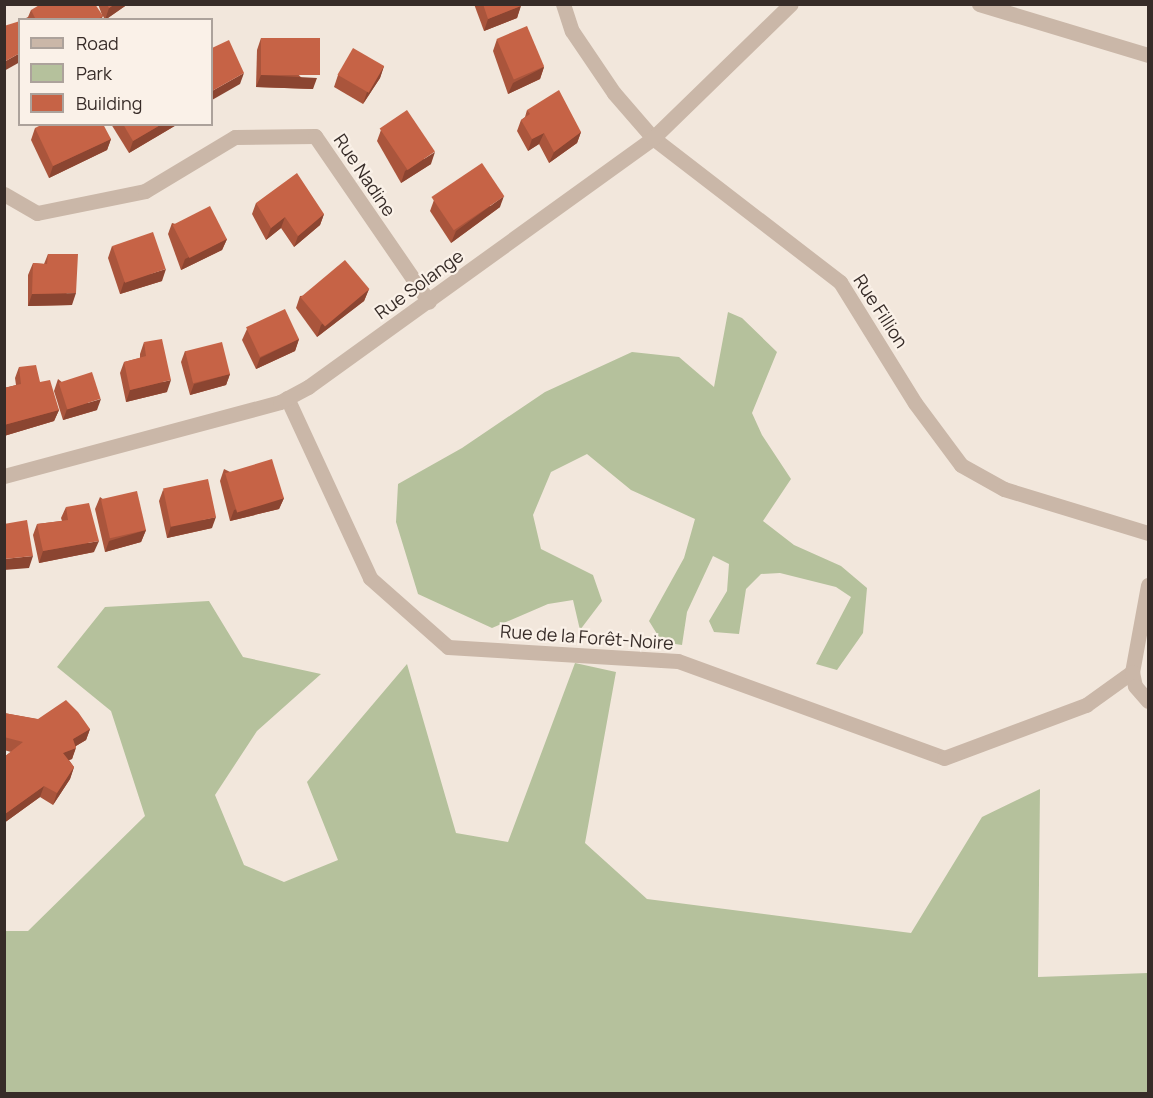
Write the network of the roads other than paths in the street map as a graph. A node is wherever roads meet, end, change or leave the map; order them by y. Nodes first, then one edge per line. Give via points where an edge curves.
1 (563, 4) edge
2 (791, 4) edge
3 (979, 4) edge
4 (1149, 56) edge
5 (653, 138) junction
6 (4, 194) edge
7 (429, 302) junction
8 (287, 398) junction
9 (4, 476) edge
10 (1149, 533) edge
11 (1149, 585) edge
12 (1132, 672) junction
13 (1149, 701) edge

1 - 5 street, Rue Fillion via 572,31 614,93
2 - 5 street, Rue Solange
3 - 4 street
5 - 7 street, Rue Solange
5 - 10 street, Rue Fillion via 840,282 915,403 961,465 1004,489
6 - 7 street, Rue Nadine via 37,213 145,191 235,137 315,136
7 - 8 street, Rue Solange
8 - 9 street, Rue Solange
8 - 12 street, Rue de la Forêt-Noire via 370,578 448,647 678,661 944,758 1086,705
11 - 12 street
12 - 13 street via 1136,686

